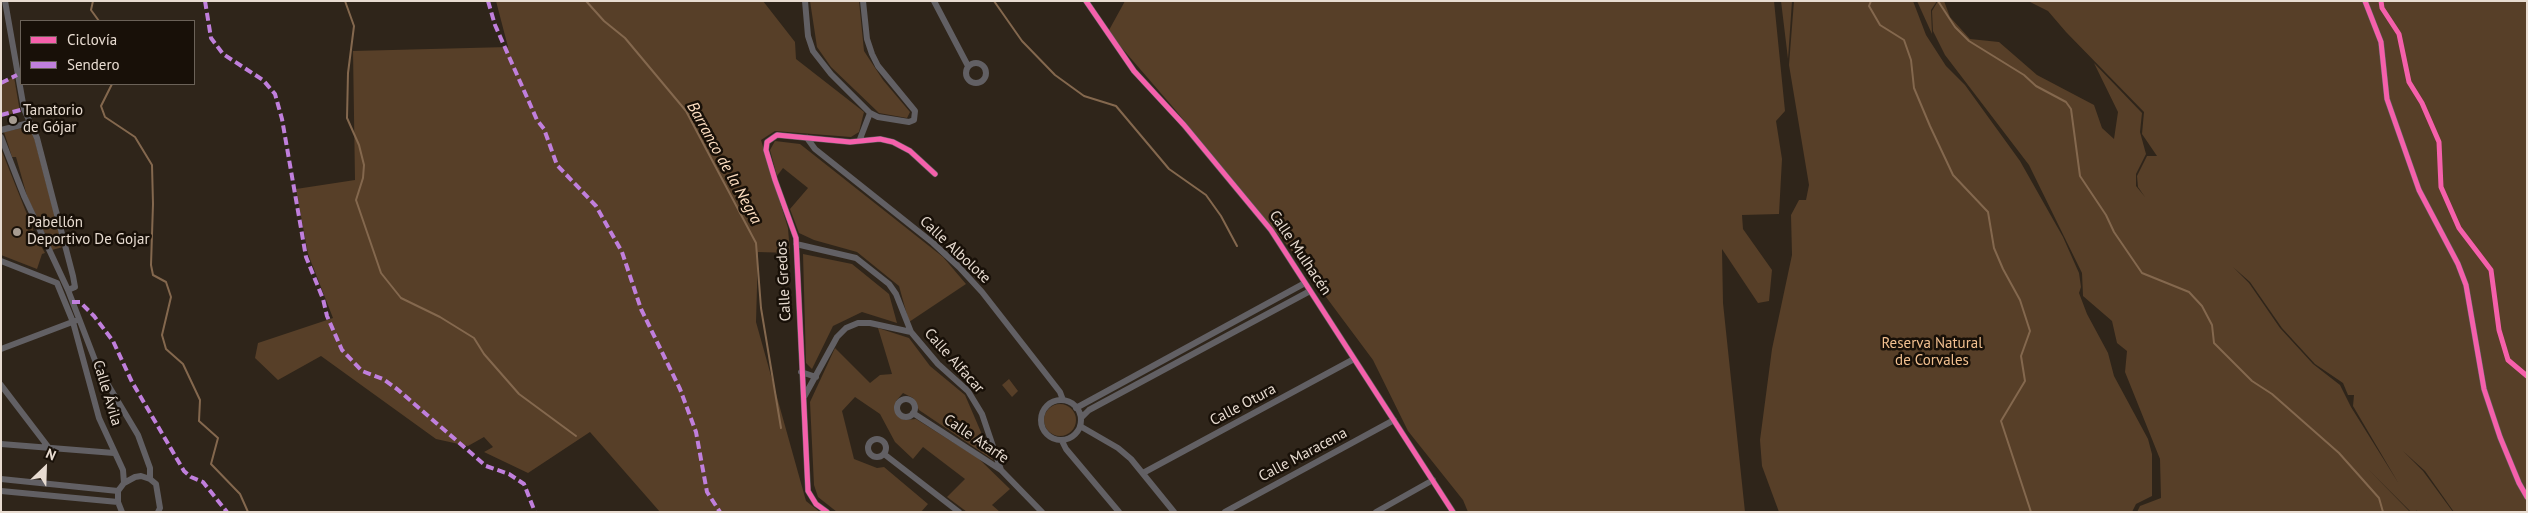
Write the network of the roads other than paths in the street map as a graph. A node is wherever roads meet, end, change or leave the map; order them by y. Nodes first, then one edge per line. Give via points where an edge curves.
1 (5, 1) edge
2 (805, 1) edge
3 (863, 1) edge
4 (934, 1) edge
5 (1086, 1) edge
6 (2365, 1) edge
7 (968, 66) dead end
8 (870, 114) junction
9 (29, 123) junction
10 (1, 130) edge
11 (1, 137) edge
12 (807, 138) junction
13 (860, 140) junction
14 (935, 174) dead end
15 (796, 244) junction
16 (1, 261) edge
17 (73, 276) junction
18 (60, 281) junction
19 (1305, 283) junction
20 (68, 290) junction
21 (1310, 291) junction
22 (1244, 317) junction
23 (76, 321) junction
24 (1248, 324) junction
25 (911, 332) junction
26 (1194, 344) junction
27 (1, 349) edge
28 (1198, 351) junction
29 (1354, 359) junction
30 (1145, 370) junction
31 (801, 372) junction
32 (816, 377) junction
33 (1149, 378) junction
34 (1, 385) edge
35 (804, 397) junction
36 (1063, 400) junction
37 (1076, 408) junction
38 (914, 413) dead end
39 (1081, 418) junction
40 (1394, 420) junction
41 (1080, 426) junction
42 (1062, 441) junction
43 (1, 444) edge
44 (49, 448) junction
45 (114, 453) junction
46 (884, 454) dead end
47 (123, 470) junction
48 (1001, 470) junction
49 (1143, 473) junction
50 (135, 477) junction
51 (1, 479) edge
52 (150, 479) junction
53 (1433, 480) junction
54 (124, 483) junction
55 (1, 491) edge
56 (118, 491) junction
57 (2527, 496) edge
58 (118, 502) junction
59 (122, 512) edge
60 (158, 512) edge
61 (827, 512) edge
62 (959, 512) edge
63 (1042, 512) edge
64 (1119, 512) edge
65 (1174, 512) edge
66 (1225, 512) edge
67 (1376, 512) edge
68 (1453, 512) edge

1 - 9 street via 20,94
2 - 8 street via 808,36 813,51
3 - 8 street via 872,54 916,116 909,122
4 - 7 street
5 - 19 street, Calle Mulhacén via 1134,71 1184,125 1271,230
6 - 57 street via 2381,42 2387,99 2419,190 2466,286 2484,389 2500,437
8 - 13 street
9 - 10 street
9 - 17 street via 37,138
11 - 18 street
12 - 13 street, Calle Gredos
12 - 15 street, Calle Gredos via 777,135 767,142 766,150
12 - 36 street, Calle Albolote via 815,149 933,242 959,267 982,292
13 - 14 street, Calle Gredos via 880,139 901,144
15 - 25 street, Calle Alfacar via 856,258 889,284
15 - 31 street, Calle Gredos
16 - 18 street
17 - 18 street
17 - 20 street via 75,287
18 - 20 street
18 - 23 street
19 - 21 street, Calle Mulhacén
19 - 22 street
20 - 23 street
21 - 24 street
21 - 29 street, Calle Mulhacén
22 - 24 street
22 - 26 street
23 - 27 street
23 - 45 street, Calle Ávila via 90,389
23 - 52 street via 98,368 138,435 150,468
24 - 28 street
25 - 32 street via 870,323 851,325 837,337
25 - 48 street, Calle Alfacar via 938,364 968,391 982,414
26 - 28 street
26 - 30 street
28 - 33 street
29 - 40 street, Calle Mulhacén
29 - 49 street, Calle Otura
30 - 33 street
30 - 37 street
31 - 32 street
31 - 35 street, Calle Gredos
32 - 35 street
33 - 39 street via 1089,410
34 - 44 street
35 - 61 street, Calle Gredos via 808,491 816,504
36 - 37 street
36 - 42 street via 1056,400 1045,407 1040,420 1044,433
37 - 39 street
38 - 48 street, Calle Atarfe
39 - 41 street
40 - 53 street, Calle Mulhacén
40 - 66 street, Calle Maracena
41 - 42 street via 1074,436
41 - 49 street via 1118,448
42 - 64 street
43 - 44 street
44 - 45 street
45 - 47 street, Calle Ávila
46 - 62 street
47 - 50 street
47 - 54 street, Calle Ávila
48 - 63 street, Calle Atarfe
49 - 65 street
50 - 52 street
50 - 54 street
51 - 56 street
52 - 60 street via 156,484
53 - 67 street
53 - 68 street, Calle Mulhacén
54 - 56 street
55 - 58 street
56 - 58 street
58 - 59 street

